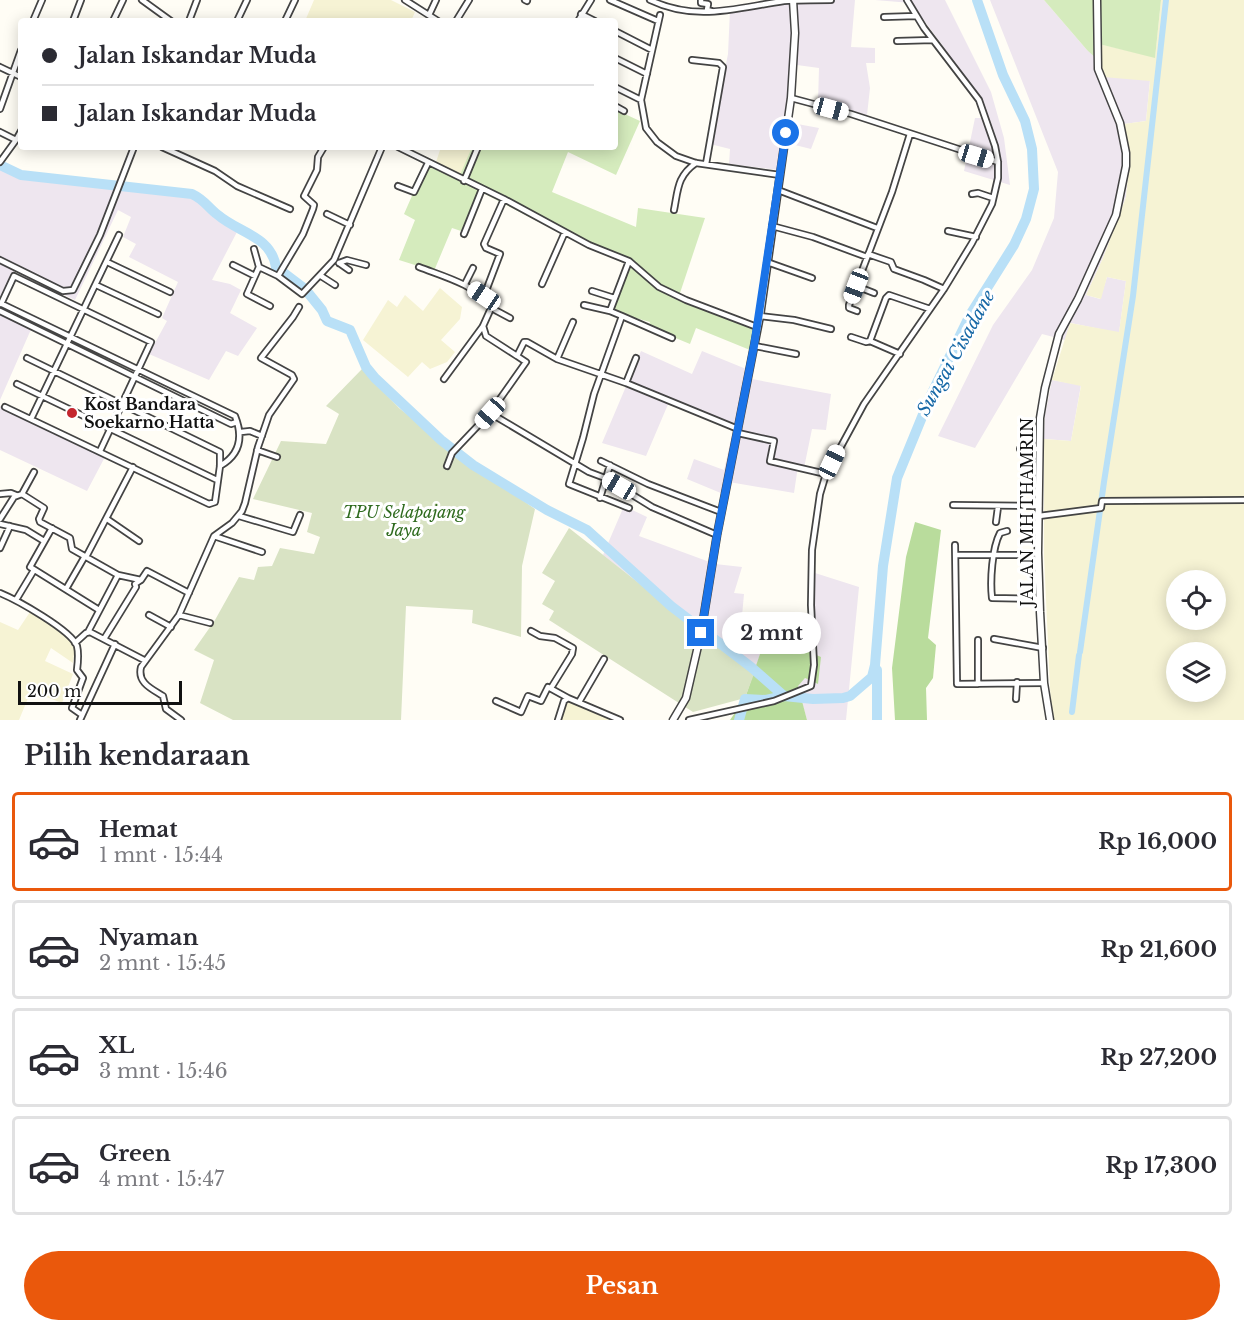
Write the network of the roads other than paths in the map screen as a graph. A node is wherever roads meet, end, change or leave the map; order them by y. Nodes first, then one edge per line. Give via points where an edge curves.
1 (42, 0) edge
2 (81, 0) edge
3 (123, 0) edge
4 (142, 0) edge
5 (197, 0) edge
6 (247, 0) edge
7 (296, 0) edge
8 (405, 0) edge
9 (436, 0) edge
10 (469, 0) edge
11 (591, 0) edge
12 (610, 0) edge
13 (650, 0) edge
14 (701, 0) edge
15 (793, 0) edge
16 (831, 0) edge
17 (907, 0) edge
18 (1097, 0) edge
19 (712, 13) junction
20 (581, 14) junction
21 (162, 15) junction
22 (429, 15) junction
23 (660, 15) dead end
24 (916, 16) junction
25 (884, 17) dead end
26 (34, 18) edge
27 (74, 18) edge
28 (114, 18) edge
29 (160, 18) edge
30 (166, 18) edge
31 (190, 18) edge
32 (238, 18) edge
33 (287, 18) edge
34 (434, 18) edge
35 (458, 18) edge
36 (579, 18) edge
37 (589, 18) edge
38 (658, 21) junction
39 (618, 33) edge
40 (933, 40) junction
41 (897, 41) dead end
42 (652, 50) junction
43 (18, 58) edge
44 (618, 60) edge
45 (692, 60) dead end
46 (0, 67) edge
47 (12, 73) junction
48 (646, 74) junction
49 (18, 76) edge
50 (618, 88) edge
51 (791, 98) junction
52 (2, 100) edge
53 (641, 100) junction
54 (618, 108) edge
55 (0, 109) edge
56 (624, 111) dead end
57 (0, 132) edge
58 (910, 134) junction
59 (18, 136) edge
60 (16, 140) junction
61 (133, 150) edge
62 (168, 150) edge
63 (322, 150) edge
64 (381, 150) edge
65 (404, 150) edge
66 (477, 150) edge
67 (0, 162) edge
68 (998, 162) junction
69 (696, 163) junction
70 (428, 164) junction
71 (706, 164) junction
72 (780, 175) junction
73 (464, 181) junction
74 (398, 186) dead end
75 (482, 189) junction
76 (778, 190) junction
77 (972, 194) dead end
78 (993, 198) junction
79 (504, 199) junction
80 (290, 209) dead end
81 (674, 210) dead end
82 (327, 214) dead end
83 (350, 225) junction
84 (772, 226) junction
85 (877, 228) junction
86 (948, 231) dead end
87 (565, 232) junction
88 (464, 234) dead end
89 (119, 235) dead end
90 (976, 237) junction
91 (254, 249) dead end
92 (868, 256) junction
93 (0, 260) edge
94 (629, 261) junction
95 (107, 262) junction
96 (337, 262) junction
97 (767, 262) junction
98 (232, 264) dead end
99 (366, 265) dead end
100 (259, 267) junction
101 (419, 267) dead end
102 (473, 268) dead end
103 (349, 270) dead end
104 (280, 273) junction
105 (255, 276) junction
106 (321, 276) junction
107 (812, 278) dead end
108 (465, 284) junction
109 (542, 284) dead end
110 (96, 285) junction
111 (335, 285) dead end
112 (856, 286) junction
113 (944, 289) junction
114 (592, 291) dead end
115 (170, 292) dead end
116 (874, 293) dead end
117 (484, 296) junction
118 (614, 298) junction
119 (1, 303) edge
120 (584, 305) dead end
121 (270, 306) dead end
122 (492, 306) junction
123 (298, 307) dead end
124 (84, 309) junction
125 (930, 309) junction
126 (0, 310) edge
127 (610, 311) junction
128 (857, 311) dead end
129 (158, 314) dead end
130 (622, 316) junction
131 (760, 316) junction
132 (510, 318) dead end
133 (573, 322) dead end
134 (483, 326) junction
135 (757, 327) junction
136 (831, 329) dead end
137 (851, 337) dead end
138 (672, 338) dead end
139 (68, 340) junction
140 (870, 341) junction
141 (754, 346) junction
142 (796, 354) dead end
143 (900, 354) junction
144 (517, 356) junction
145 (27, 358) dead end
146 (636, 358) dead end
147 (557, 359) junction
148 (139, 370) junction
149 (53, 371) junction
150 (600, 374) junction
151 (135, 377) junction
152 (444, 379) dead end
153 (626, 383) junction
154 (17, 384) dead end
155 (42, 395) junction
156 (122, 404) junction
157 (5, 407) dead end
158 (490, 413) junction
159 (31, 419) junction
160 (237, 422) junction
161 (111, 429) junction
162 (738, 431) junction
163 (241, 432) junction
164 (262, 436) junction
165 (1020, 449) dead end
166 (1038, 449) junction
167 (257, 450) junction
168 (100, 451) junction
169 (277, 457) dead end
170 (601, 461) dead end
171 (575, 464) junction
172 (610, 465) junction
173 (220, 466) junction
174 (447, 466) dead end
175 (133, 467) junction
176 (34, 472) dead end
177 (826, 474) junction
178 (605, 478) junction
179 (217, 480) junction
180 (0, 494) edge
181 (22, 494) junction
182 (16, 495) junction
183 (600, 498) junction
184 (1244, 500) edge
185 (953, 505) dead end
186 (1039, 506) junction
187 (998, 507) junction
188 (629, 508) dead end
189 (721, 512) junction
190 (300, 515) dead end
191 (239, 516) junction
192 (1039, 516) junction
193 (0, 519) edge
194 (107, 519) junction
195 (996, 522) dead end
196 (0, 524) edge
197 (10, 526) junction
198 (52, 528) junction
199 (1007, 531) dead end
200 (717, 535) junction
201 (214, 536) junction
202 (44, 541) junction
203 (139, 542) dead end
204 (955, 545) dead end
205 (0, 548) edge
206 (262, 552) dead end
207 (1038, 553) junction
208 (956, 555) junction
209 (993, 555) junction
210 (85, 556) junction
211 (34, 570) junction
212 (118, 575) junction
213 (141, 580) junction
214 (66, 589) junction
215 (2, 593) edge
216 (189, 593) junction
217 (1039, 599) junction
218 (0, 600) edge
219 (16, 600) junction
220 (99, 610) junction
221 (148, 615) dead end
222 (179, 615) junction
223 (210, 623) dead end
224 (171, 627) junction
225 (531, 631) dead end
226 (88, 632) junction
227 (104, 639) junction
228 (994, 639) dead end
229 (978, 640) dead end
230 (75, 643) junction
231 (115, 644) junction
232 (1043, 648) junction
233 (604, 659) dead end
234 (144, 660) junction
235 (1017, 682) junction
236 (1044, 683) junction
237 (978, 684) junction
238 (551, 688) junction
239 (568, 698) junction
240 (1016, 699) dead end
241 (496, 701) dead end
242 (579, 702) junction
243 (81, 717) edge
244 (181, 720) edge
245 (558, 720) edge
246 (620, 720) edge
247 (673, 720) edge
248 (689, 720) edge
249 (1050, 720) edge

1 - 26 street
2 - 27 street
3 - 28 street
4 - 21 street
5 - 31 street
6 - 32 street
7 - 33 street
8 - 22 street
9 - 22 street
10 - 35 street
11 - 20 street
12 - 38 street
13 - 19 street via 663,6
14 - 19 street
15 - 16 street
15 - 19 street
15 - 51 street
17 - 24 street
18 - 166 street, JALAN MH THAMRIN via 1098,69 1120,123 1126,153 1125,175 1116,214 1059,334 1045,388
20 - 36 street
20 - 37 street
21 - 29 street
21 - 30 street
22 - 34 street
23 - 38 street
24 - 25 street
24 - 40 street
38 - 42 street
39 - 42 street
40 - 41 street
40 - 68 street via 979,100
42 - 48 street
43 - 47 street
44 - 48 street
45 - 71 street via 719,63 723,67
46 - 47 street
47 - 49 street
47 - 52 street
48 - 53 street
50 - 53 street
51 - 58 street
51 - 72 street
52 - 55 street
53 - 69 street via 646,128 657,142 676,156
54 - 56 street
57 - 60 street
58 - 68 street
58 - 85 street
59 - 60 street
60 - 67 street
61 - 93 street via 100,235 73,290 63,291
62 - 80 street
63 - 104 street via 304,196 314,205 313,209
64 - 83 street
65 - 70 street
66 - 73 street
68 - 78 street
69 - 71 street
69 - 81 street via 680,178
70 - 73 street
70 - 74 street via 414,192
71 - 72 street
72 - 76 street
73 - 75 street
75 - 79 street
75 - 88 street
76 - 84 street
76 - 85 street
77 - 78 street
78 - 90 street
79 - 87 street
79 - 117 street via 484,244 500,254
82 - 83 street
83 - 96 street
84 - 92 street
84 - 97 street
85 - 92 street
86 - 90 street
87 - 94 street
87 - 109 street
89 - 95 street
90 - 113 street
91 - 100 street
92 - 112 street
92 - 113 street via 891,262 894,269
94 - 118 street
94 - 135 street via 659,287
95 - 110 street
95 - 115 street
96 - 99 street via 347,260
96 - 103 street
96 - 106 street
97 - 107 street
97 - 131 street
98 - 105 street
100 - 104 street
100 - 105 street
101 - 108 street
102 - 108 street
104 - 106 street via 303,293
105 - 121 street via 247,294
106 - 111 street
108 - 117 street
110 - 124 street
110 - 129 street
112 - 116 street
112 - 128 street via 849,307
113 - 125 street
114 - 118 street
117 - 122 street
118 - 127 street
119 - 124 street via 14,276
119 - 139 street
120 - 127 street
122 - 132 street
122 - 134 street
123 - 164 street via 261,358 294,379 269,415
124 - 139 street
124 - 148 street via 151,342
125 - 140 street via 889,295
125 - 143 street
126 - 139 street
127 - 130 street
130 - 138 street
130 - 150 street
131 - 135 street
131 - 136 street
133 - 147 street
134 - 144 street via 486,336
134 - 152 street
135 - 141 street
137 - 140 street
139 - 148 street
139 - 149 street
139 - 151 street
140 - 143 street
141 - 142 street
141 - 162 street
143 - 177 street via 864,404
144 - 147 street via 526,341
144 - 158 street via 526,362
145 - 149 street
146 - 153 street
147 - 150 street
148 - 151 street
148 - 160 street via 235,416
149 - 155 street
149 - 156 street
150 - 153 street
150 - 171 street
151 - 156 street
151 - 160 street via 231,424
153 - 162 street
154 - 155 street
155 - 159 street
155 - 161 street
156 - 161 street
156 - 173 street via 218,451
157 - 159 street
158 - 171 street
158 - 174 street via 452,453
159 - 168 street
160 - 163 street
161 - 168 street
161 - 179 street
162 - 177 street via 774,441 770,461
162 - 189 street
163 - 164 street
163 - 173 street via 234,455
164 - 167 street
165 - 166 street
166 - 186 street, JALAN MH THAMRIN
167 - 169 street
167 - 191 street
168 - 175 street
170 - 172 street
171 - 178 street
171 - 183 street via 569,484
172 - 178 street
172 - 189 street
173 - 179 street
175 - 179 street via 211,505 216,500
175 - 194 street
176 - 181 street
177 - 248 street via 812,550 811,686 774,701
178 - 183 street
178 - 200 street via 652,507
180 - 182 street
181 - 182 street
181 - 198 street via 44,508 39,520
182 - 193 street
183 - 188 street
184 - 192 street via 1102,501 1101,508
185 - 187 street
186 - 187 street
186 - 192 street, JALAN MH THAMRIN
187 - 195 street
189 - 200 street
190 - 191 street via 293,532
191 - 201 street
192 - 207 street, JALAN MH THAMRIN
194 - 203 street
194 - 210 street
196 - 197 street
197 - 202 street
197 - 205 street
198 - 202 street
198 - 210 street via 70,538 70,548
199 - 209 street via 998,536
200 - 247 street via 686,698
201 - 206 street
201 - 216 street
202 - 211 street via 30,566
204 - 208 street
207 - 209 street
207 - 217 street, JALAN MH THAMRIN
208 - 209 street
208 - 237 street via 956,682
209 - 217 street via 992,598
210 - 212 street
210 - 214 street
211 - 214 street
211 - 219 street
212 - 213 street
212 - 220 street
213 - 216 street via 147,571
213 - 227 street
214 - 220 street
215 - 218 street
215 - 219 street
216 - 222 street
217 - 232 street, JALAN MH THAMRIN
219 - 230 street via 50,621
220 - 226 street
221 - 224 street
222 - 223 street
222 - 224 street
224 - 234 street
225 - 238 street via 573,648
226 - 227 street
226 - 230 street
227 - 231 street
228 - 232 street
229 - 237 street
230 - 243 street via 77,670 83,678 72,708
231 - 234 street
231 - 243 street
232 - 236 street, JALAN MH THAMRIN
233 - 242 street
234 - 244 street via 139,672 142,681 163,696 166,709
235 - 236 street
235 - 237 street
235 - 240 street
236 - 249 street, JALAN MH THAMRIN
238 - 239 street
238 - 241 street via 547,687 540,702 529,695 521,712
239 - 242 street
239 - 245 street
242 - 246 street

